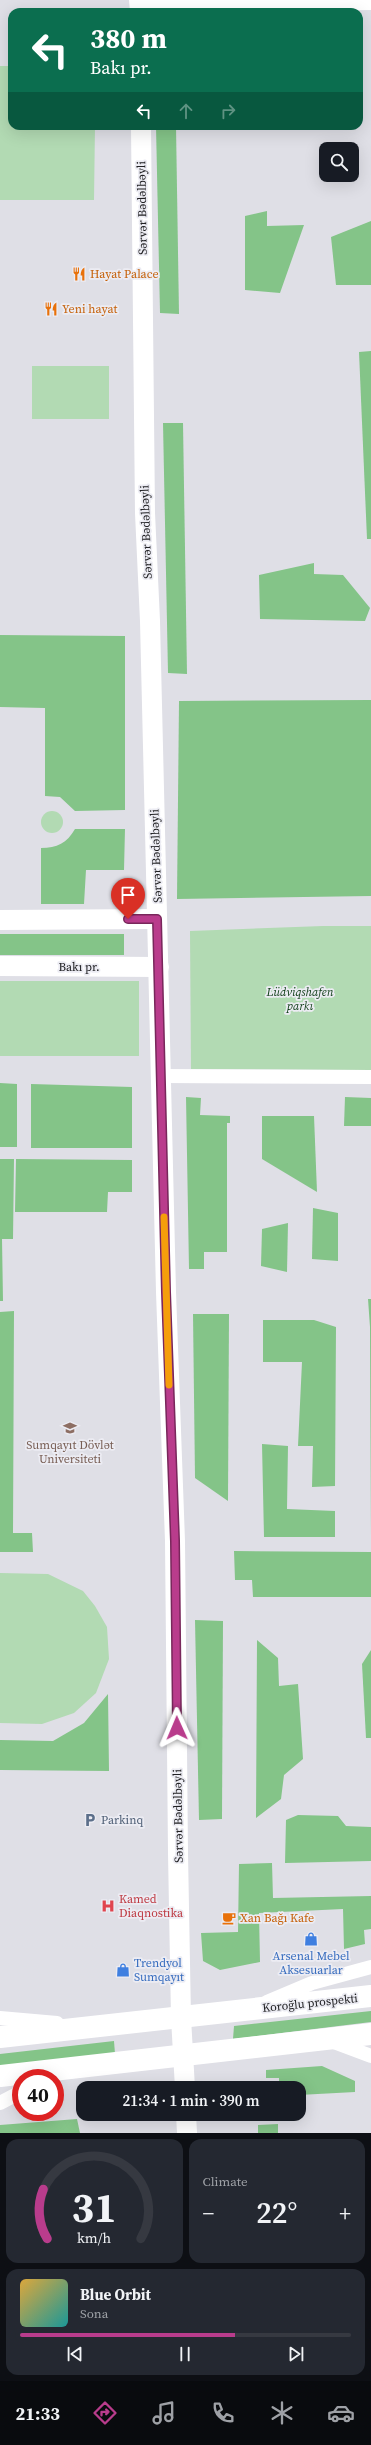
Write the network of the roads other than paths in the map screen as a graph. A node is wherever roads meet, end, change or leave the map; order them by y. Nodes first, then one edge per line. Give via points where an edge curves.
1 (371, 3) edge
2 (140, 6) edge
3 (141, 130) edge
4 (157, 919) junction
5 (0, 920) edge
6 (0, 966) edge
7 (159, 967) junction
8 (161, 1076) junction
9 (371, 1077) edge
10 (371, 1967) edge
11 (371, 1996) edge
12 (249, 2009) junction
13 (0, 2018) edge
14 (181, 2018) junction
15 (92, 2026) junction
16 (371, 2034) edge
17 (0, 2037) edge
18 (329, 2040) junction
19 (183, 2056) junction
20 (371, 2056) edge
21 (78, 2067) junction
22 (64, 2073) edge
23 (0, 2076) edge
24 (184, 2081) edge
25 (12, 2097) edge
26 (0, 2103) edge
27 (186, 2121) edge
28 (186, 2133) edge

1 - 2 street
3 - 4 street, Sərvər Bədəlbəyli via 145,514
4 - 5 street
4 - 7 street, Sərvər Bədəlbəyli
6 - 7 street, Bakı pr.
7 - 8 street, Sərvər Bədəlbəyli
8 - 9 street
8 - 14 street, Sərvər Bədəlbəyli via 175,1541
10 - 12 street via 312,1982
11 - 12 main road, Koroğlu prospekti
12 - 14 main road, Koroğlu prospekti
13 - 15 street
14 - 15 main road, Koroğlu prospekti
14 - 19 street, Sərvər Bədəlbəyli
15 - 17 main road
16 - 18 main road
18 - 19 main road
18 - 20 street
19 - 21 main road
19 - 24 street, Sərvər Bədəlbəyli
21 - 22 street
21 - 23 main road
25 - 26 street
27 - 28 street

